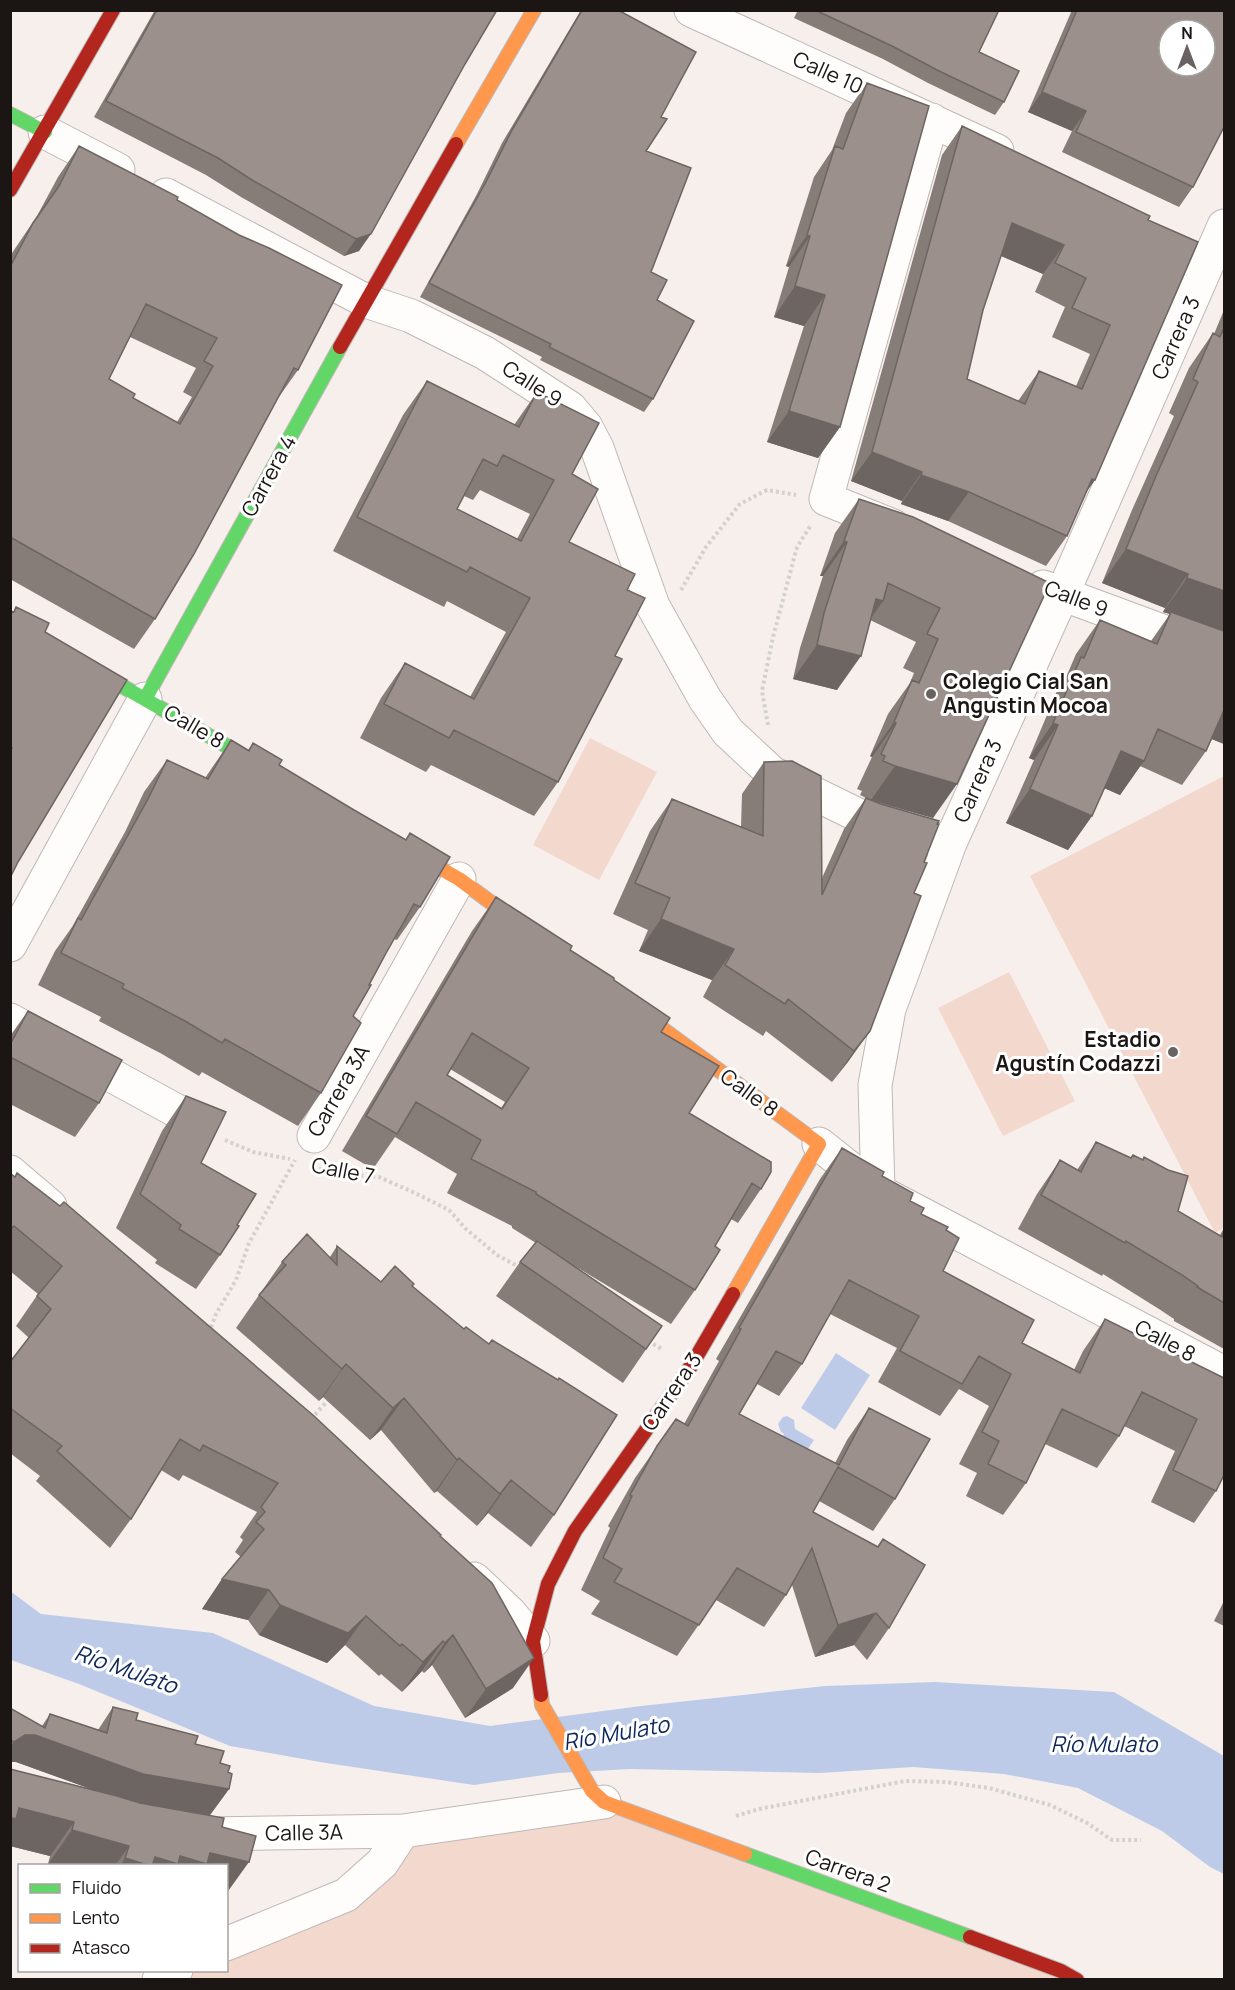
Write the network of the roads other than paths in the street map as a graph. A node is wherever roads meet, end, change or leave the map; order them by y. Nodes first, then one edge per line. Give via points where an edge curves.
1 (113, 10) edge
2 (534, 10) edge
3 (690, 10) edge
4 (10, 114) edge
5 (932, 120) junction
6 (45, 132) junction
7 (1018, 162) edge
8 (10, 190) edge
9 (1180, 240) edge
10 (1220, 247) edge
11 (366, 301) junction
12 (923, 538) edge
13 (1019, 578) edge
14 (1062, 595) junction
15 (10, 622) edge
16 (1224, 654) edge
17 (145, 699) junction
18 (277, 775) edge
19 (388, 838) edge
20 (950, 843) junction
21 (459, 879) junction
22 (535, 935) edge
23 (10, 945) edge
24 (611, 991) edge
25 (10, 1020) edge
26 (199, 1123) edge
27 (819, 1144) junction
28 (306, 1156) road end
29 (10, 1172) edge
30 (878, 1191) junction
31 (76, 1229) edge
32 (1224, 1372) edge
33 (451, 1558) edge
34 (533, 1641) junction
35 (598, 1796) junction
36 (178, 1829) edge
37 (403, 1831) junction
38 (228, 1943) edge
39 (174, 1972) edge
40 (159, 1980) edge
41 (1077, 1980) edge

1 - 6 main road
2 - 11 main road, Carrera 4
3 - 5 street, Calle 10
4 - 6 main road, Calle 9
5 - 7 street, Calle 10
5 - 12 street via 826,499
6 - 8 main road
6 - 11 street, Calle 9
9 - 10 street
10 - 14 street, Carrera 3
11 - 17 main road, Carrera 4
11 - 20 street, Calle 9 via 411,316 485,353 570,408 597,448 653,606 728,732 772,773 864,818
13 - 14 street, Calle 9
14 - 16 street, Calle 9
14 - 20 street, Carrera 3
15 - 17 main road, Calle 8
17 - 18 main road, Calle 8
17 - 23 street, Carrera 4
19 - 21 main road
20 - 30 street, Carrera 3 via 889,1009 875,1085
21 - 22 main road
21 - 28 street, Carrera 3A
24 - 27 main road, Calle 8
25 - 26 street
27 - 30 street, Calle 8
27 - 34 main road, Carrera 3 via 691,1366 575,1531 548,1584
29 - 31 street
30 - 32 street, Calle 8
33 - 34 street via 510,1613
34 - 35 main road via 542,1705
35 - 37 street, Calle 3A
35 - 41 main road, Carrera 2 via 695,1837
36 - 37 street, Calle 3A via 213,1835
37 - 38 street via 382,1863 346,1895
39 - 40 street

